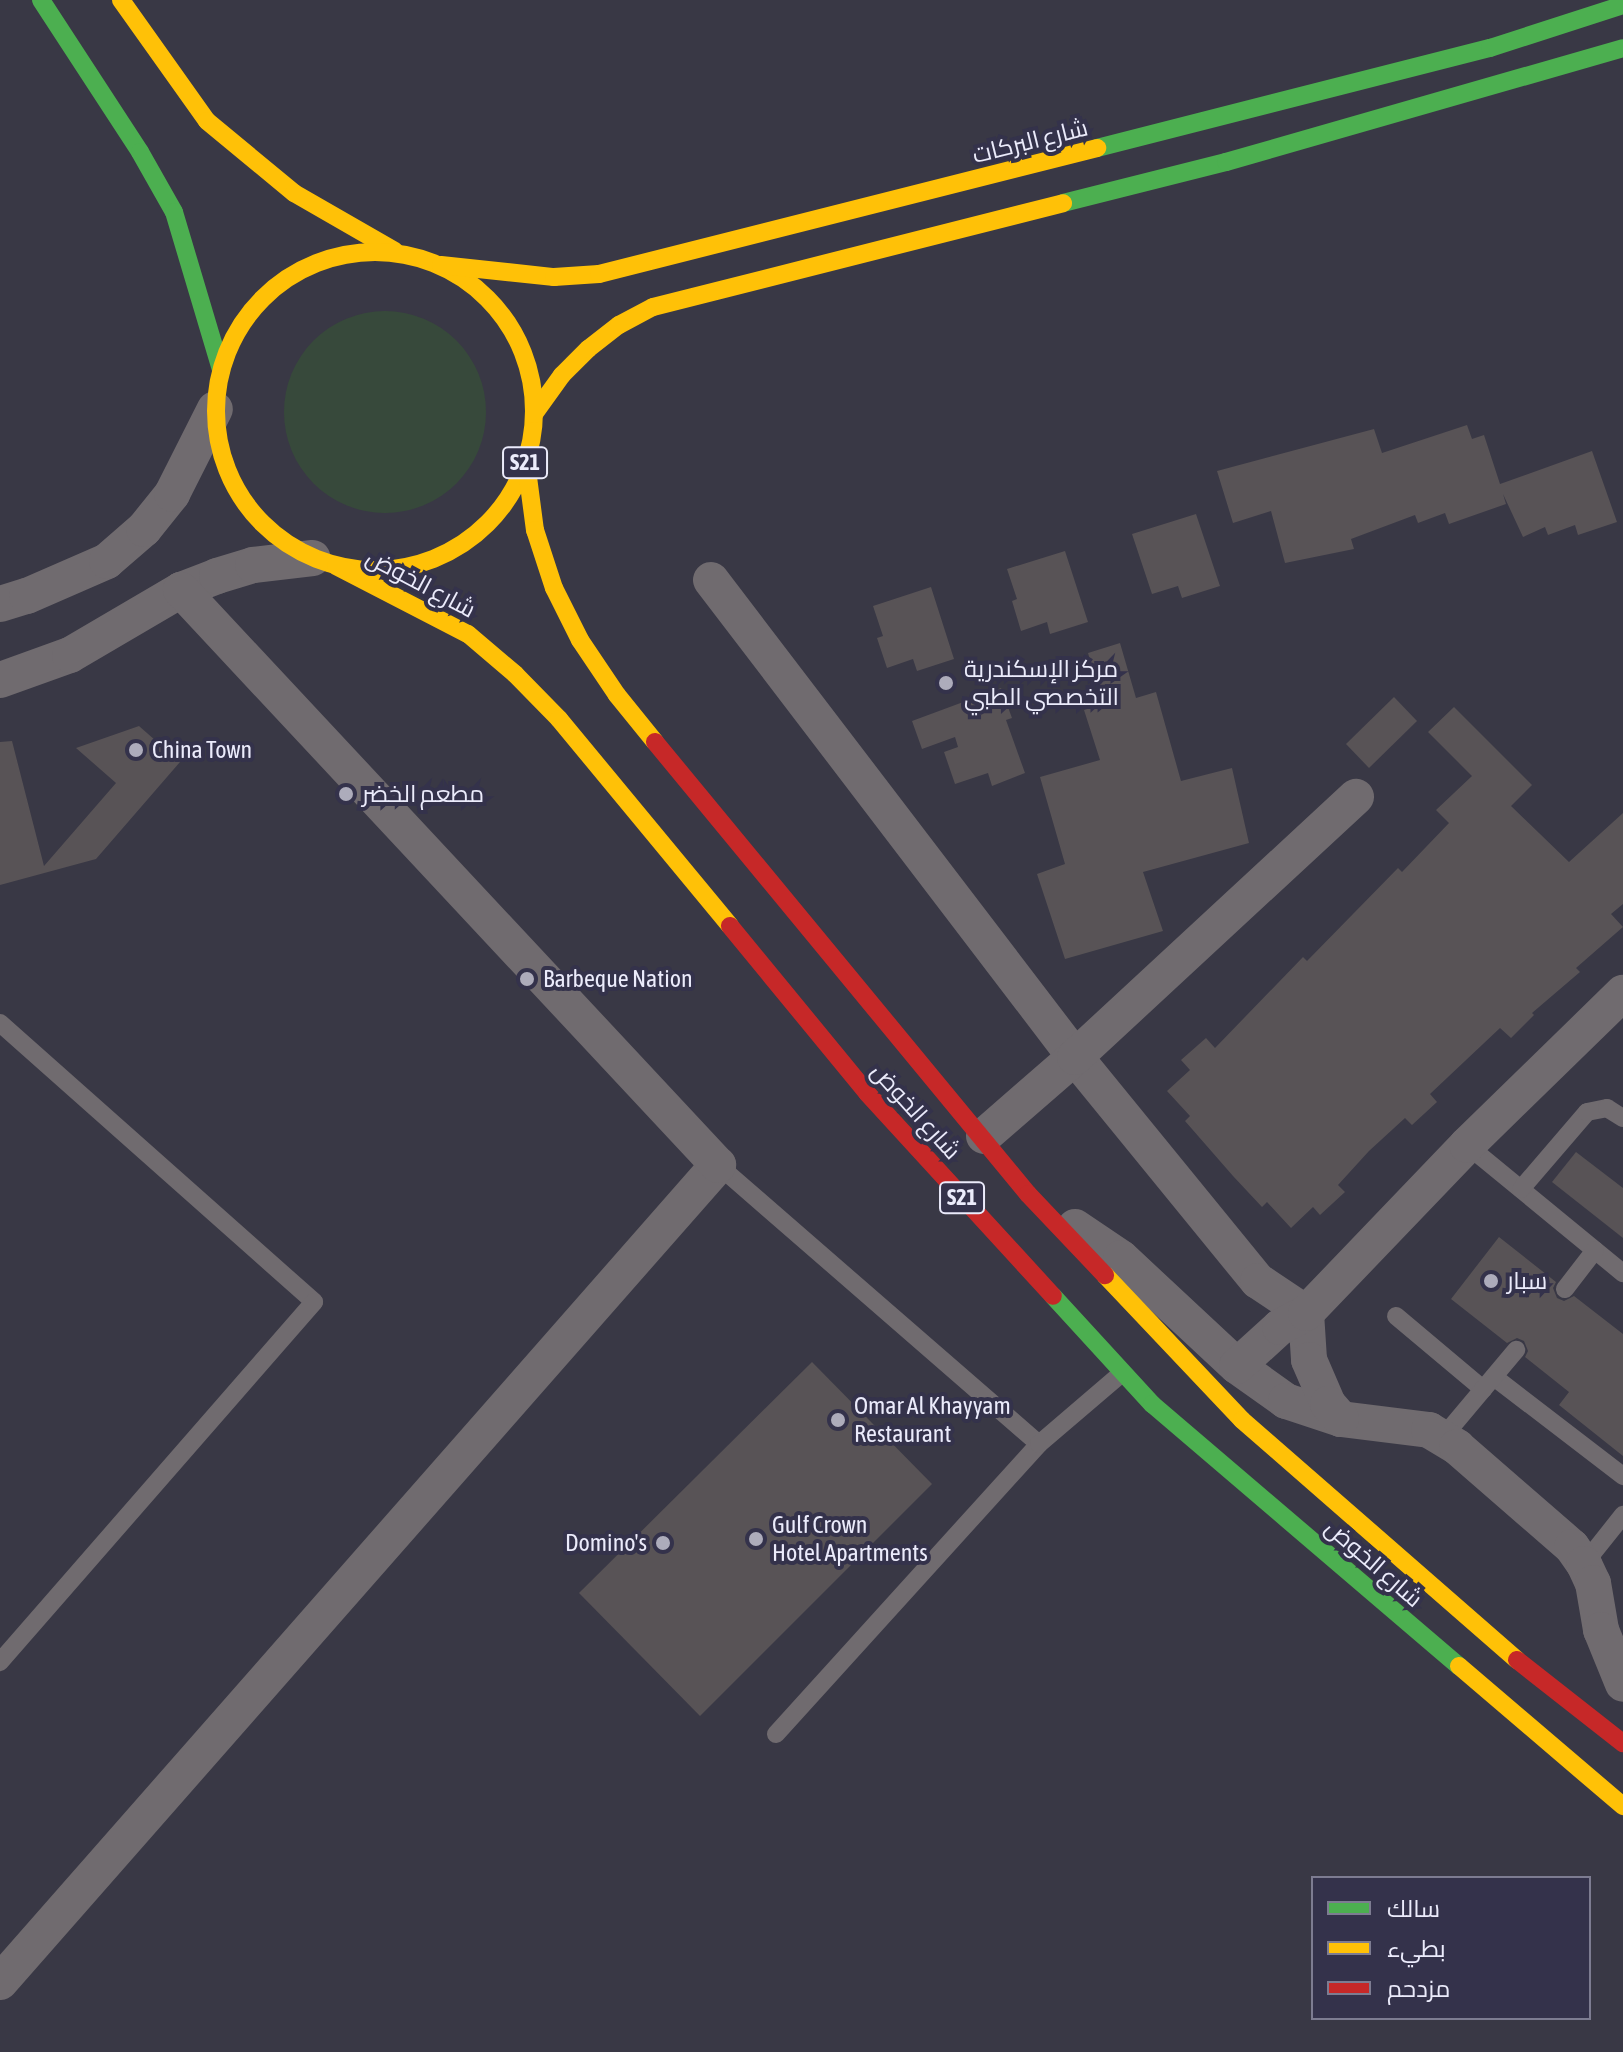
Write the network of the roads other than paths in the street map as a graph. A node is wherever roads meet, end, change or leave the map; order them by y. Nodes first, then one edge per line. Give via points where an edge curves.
1 (41, 0) edge
2 (121, 0) edge
3 (1602, 5) edge
4 (1623, 5) edge
5 (1574, 41) dead end
6 (1623, 48) edge
7 (1549, 50) dead end
8 (1226, 162) junction
9 (397, 252) junction
10 (441, 265) junction
11 (221, 370) junction
12 (215, 409) junction
13 (534, 414) junction
14 (526, 462) junction
15 (324, 562) junction
16 (711, 580) dead end
17 (181, 590) junction
18 (9, 597) edge
19 (0, 680) edge
20 (1356, 797) dead end
21 (1623, 993) edge
22 (0, 1023) edge
23 (1075, 1057) junction
24 (1623, 1118) edge
25 (984, 1136) junction
26 (1467, 1145) junction
27 (718, 1165) junction
28 (1521, 1189) junction
29 (1045, 1212) junction
30 (1595, 1250) junction
31 (1623, 1273) edge
32 (1565, 1289) dead end
33 (1306, 1313) junction
34 (1396, 1316) dead end
35 (1516, 1350) dead end
36 (1237, 1366) junction
37 (1122, 1373) junction
38 (1489, 1383) junction
39 (1341, 1419) junction
40 (1443, 1437) junction
41 (1039, 1444) junction
42 (1623, 1476) edge
43 (1623, 1515) edge
44 (1584, 1564) junction
45 (0, 1662) edge
46 (1623, 1684) edge
47 (776, 1734) dead end
48 (1623, 1743) edge
49 (1623, 1806) edge
50 (0, 1982) edge

1 - 11 main road, S21 via 174,212
2 - 9 main road, S21 via 207,121 227,140 294,193
3 - 4 main road, شارع البركات
3 - 5 main road via 1600,32
3 - 10 main road, شارع البركات via 1490,48 599,274 554,277
6 - 8 main road
7 - 8 main road via 1280,130
8 - 13 main road via 653,307 588,349
9 - 10 main road, S21
9 - 11 main road, S21 via 351,252 307,266 269,291 239,327
10 - 13 main road, S21 via 480,290 510,325 529,368
11 - 12 main road, S21
12 - 15 main road, S21 via 222,455 242,498 272,533
12 - 18 street via 172,494 144,529 107,561
13 - 14 main road, S21
14 - 15 main road, S21 via 504,504 482,527 430,561 384,571
14 - 25 main road, شارع الخوض / S21 via 535,530 554,588 617,695
15 - 17 street via 253,565
15 - 37 main road, شارع الخوض / S21 via 468,634 559,719 867,1093
16 - 23 street
17 - 19 street via 70,655
17 - 27 street
20 - 23 street
21 - 26 street
22 - 45 lane via 314,1302
23 - 25 street
23 - 33 street via 1258,1281
24 - 28 lane via 1607,1108 1587,1112
25 - 29 main road, شارع الخوض / S21
26 - 28 lane
26 - 33 street
27 - 41 lane
27 - 50 street
28 - 30 lane
29 - 36 street via 1121,1258
29 - 48 main road, شارع الخوض / S21 via 1242,1420 1506,1651
30 - 31 lane
30 - 32 lane
33 - 36 street via 1268,1336
33 - 39 street via 1309,1360 1322,1394
34 - 38 lane
35 - 38 lane
36 - 39 street via 1286,1401
37 - 41 lane
37 - 49 main road, شارع الخوض / S21
38 - 40 lane
38 - 42 lane
39 - 40 street via 1412,1427
40 - 44 street via 1572,1547
41 - 47 lane
43 - 44 lane
44 - 46 street via 1601,1630

